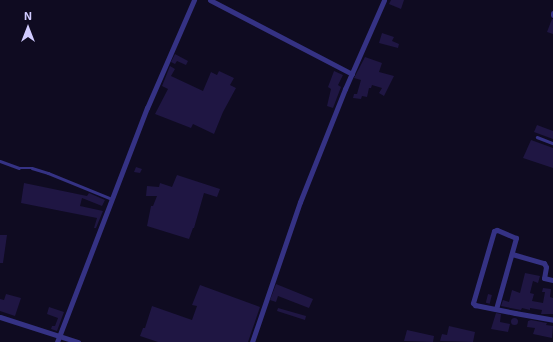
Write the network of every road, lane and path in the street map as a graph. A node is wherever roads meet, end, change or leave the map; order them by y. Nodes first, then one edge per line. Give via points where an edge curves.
1 (194, 0) edge
2 (210, 0) edge
3 (384, 0) edge
4 (352, 74) junction
5 (537, 137) dead end
6 (553, 143) edge
7 (0, 161) edge
8 (112, 199) junction
9 (512, 254) junction
10 (553, 280) edge
11 (496, 309) junction
12 (0, 317) edge
13 (553, 320) edge
14 (60, 336) junction
15 (57, 342) edge
16 (78, 342) edge
17 (252, 342) edge

1 - 8 street via 147,108
2 - 4 street
3 - 4 street
4 - 17 street via 291,226
5 - 6 lane
7 - 8 lane via 19,168 32,168 48,173
8 - 14 street
9 - 10 street via 544,263 544,278
9 - 11 street
9 - 11 street via 516,238 495,230 473,301 475,305
11 - 13 street
12 - 14 street
14 - 15 street
14 - 16 street

